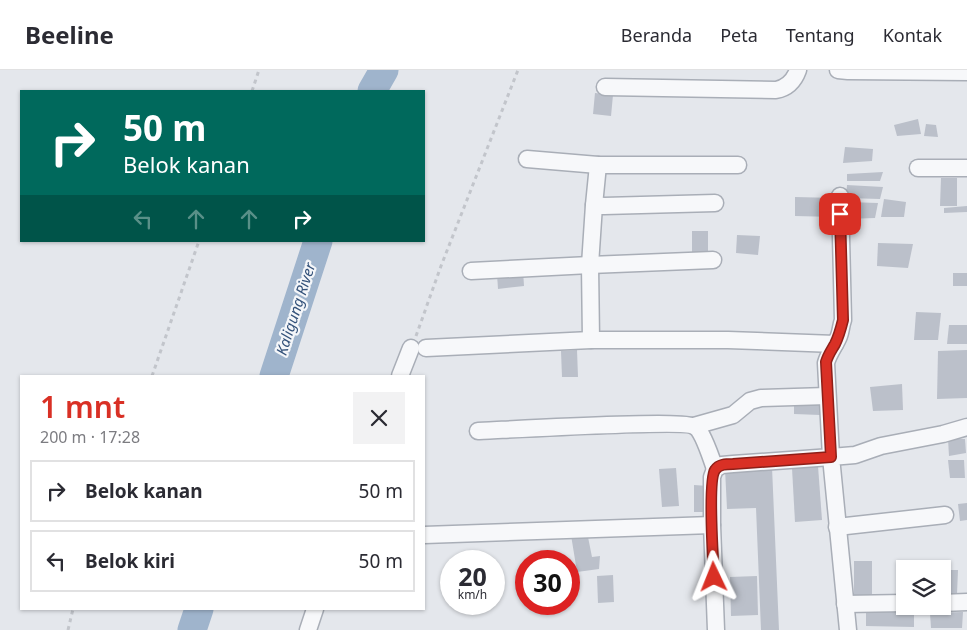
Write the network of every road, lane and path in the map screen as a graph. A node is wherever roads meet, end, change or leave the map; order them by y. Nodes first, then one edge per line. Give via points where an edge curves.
1 (259, 70) edge
2 (518, 70) edge
3 (798, 70) edge
4 (838, 70) edge
5 (967, 72) edge
6 (605, 87) dead end
7 (252, 90) edge
8 (527, 159) dead end
9 (738, 164) dead end
10 (598, 165) junction
11 (918, 168) dead end
12 (967, 168) edge
13 (840, 196) dead end
14 (715, 203) dead end
15 (594, 205) junction
16 (199, 242) edge
17 (713, 260) dead end
18 (590, 265) junction
19 (471, 271) dead end
20 (591, 340) junction
21 (835, 344) junction
22 (419, 348) junction
23 (152, 375) edge
24 (401, 375) edge
25 (827, 396) junction
26 (694, 426) junction
27 (967, 428) edge
28 (478, 431) dead end
29 (831, 457) junction
30 (715, 469) junction
31 (945, 515) dead end
32 (712, 525) junction
33 (838, 527) junction
34 (425, 535) edge
35 (967, 602) edge
36 (951, 603) edge
37 (845, 604) junction
38 (896, 604) edge
39 (73, 610) edge
40 (315, 610) edge
41 (68, 630) edge
42 (308, 630) edge
43 (716, 630) edge
44 (848, 630) edge

1 - 7 path
2 - 22 path via 441,266
3 - 6 street via 790,83 776,90
4 - 5 street
8 - 10 street
9 - 10 street
10 - 15 street
11 - 12 street
13 - 21 street via 843,320
14 - 15 street
15 - 18 street
16 - 23 path
17 - 18 street
18 - 19 street
18 - 20 street
20 - 21 street
20 - 22 street
21 - 25 street via 826,362
22 - 24 street
25 - 26 street via 761,398 750,401 733,414
25 - 29 street
26 - 28 street via 629,425
26 - 30 street
27 - 29 street
29 - 30 street via 722,465
29 - 33 street
30 - 32 street via 712,477
31 - 33 street
32 - 34 street
32 - 43 street
33 - 37 street
35 - 36 street
37 - 38 street
37 - 44 street
39 - 41 path
40 - 42 street

